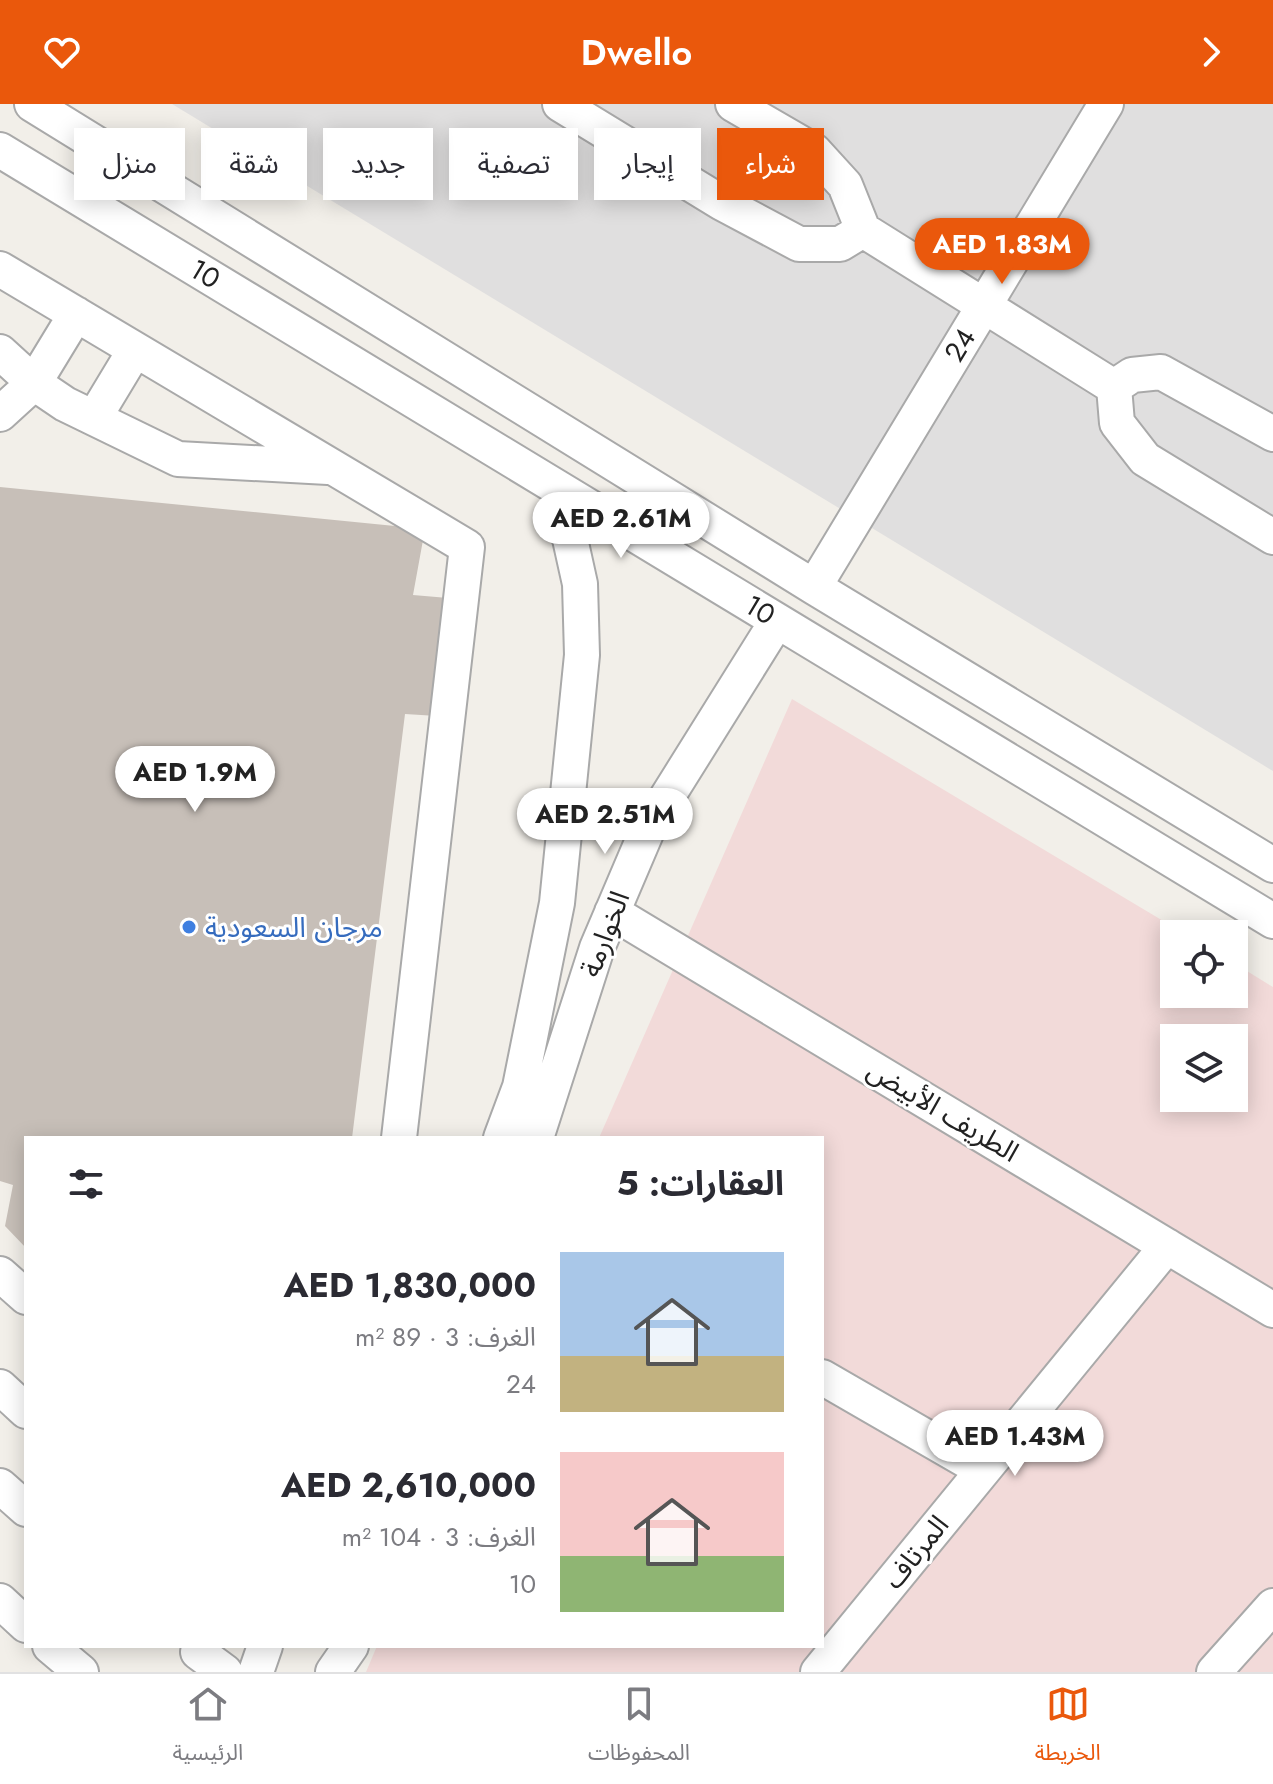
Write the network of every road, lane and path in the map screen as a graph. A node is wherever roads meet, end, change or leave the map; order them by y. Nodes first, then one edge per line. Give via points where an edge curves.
1 (32, 104) edge
2 (560, 104) edge
3 (733, 104) edge
4 (1106, 104) edge
5 (0, 150) edge
6 (863, 230) junction
7 (0, 269) edge
8 (983, 308) junction
9 (76, 314) junction
10 (135, 350) junction
11 (0, 352) edge
12 (34, 383) junction
13 (1114, 387) junction
14 (0, 414) edge
15 (94, 418) junction
16 (1273, 434) edge
17 (333, 467) junction
18 (559, 489) junction
19 (1273, 537) edge
20 (814, 587) junction
21 (777, 621) junction
22 (1269, 852) edge
23 (612, 912) junction
24 (1273, 921) edge
25 (399, 1136) edge
26 (502, 1136) edge
27 (537, 1136) edge
28 (1167, 1246) junction
29 (1273, 1310) edge
30 (824, 1378) edge
31 (0, 1387) edge
32 (24, 1409) edge
33 (983, 1470) junction
34 (0, 1486) edge
35 (24, 1507) edge
36 (0, 1601) edge
37 (1273, 1606) edge
38 (24, 1623) edge
39 (52, 1648) edge
40 (264, 1648) edge
41 (81, 1672) edge
42 (256, 1672) edge
43 (818, 1672) edge
44 (1214, 1672) edge

1 - 20 street, 10
2 - 6 street via 799,244 840,244
3 - 6 street via 814,151 845,185
4 - 8 street, 24
5 - 18 street, 10
6 - 8 street
7 - 9 street
8 - 13 street
8 - 20 street, 24
9 - 10 street
9 - 12 street
10 - 15 street
10 - 17 street
11 - 12 street
12 - 14 street
12 - 15 street
13 - 16 street via 1132,375 1161,372
13 - 19 street via 1117,423 1145,459
15 - 17 street via 178,459
17 - 25 street via 467,547
18 - 21 street, 10
18 - 26 street via 580,584 582,655 557,903 520,1087
20 - 22 street, 10
21 - 23 street, الخوارمة via 649,826
21 - 24 street, 10
23 - 27 street, الخوارمة
23 - 28 street, الطريف الأبيض
28 - 29 street, الطريف الأبيض
28 - 33 street, المرتاف
30 - 33 street
31 - 32 street
33 - 43 street, المرتاف
34 - 35 street
36 - 38 street
37 - 44 street
39 - 41 street
40 - 42 street

